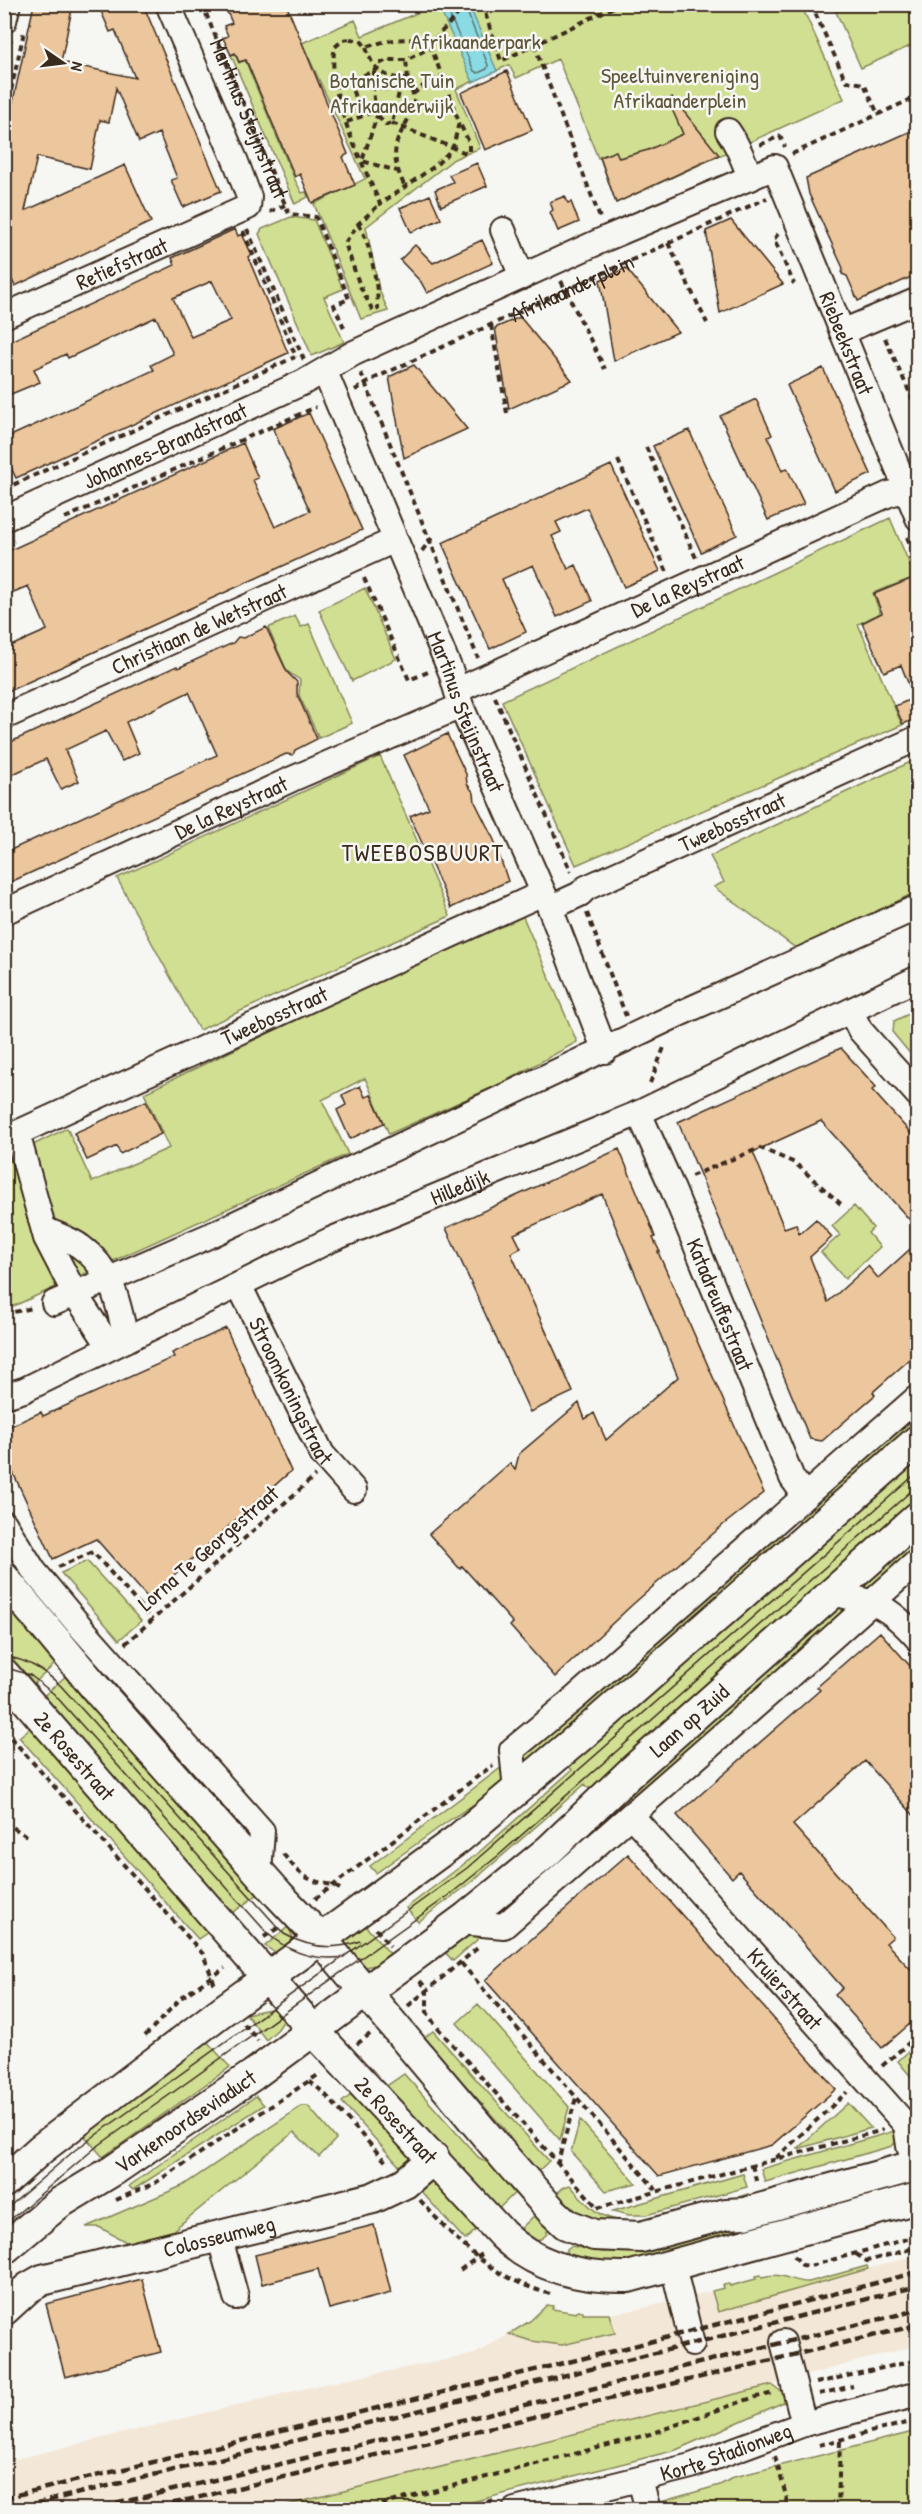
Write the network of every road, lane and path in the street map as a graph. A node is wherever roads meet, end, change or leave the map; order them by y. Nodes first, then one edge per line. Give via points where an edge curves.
1 (8, 4) edge
2 (168, 4) edge
3 (202, 4) edge
4 (467, 4) edge
5 (482, 4) edge
6 (620, 4) edge
7 (811, 4) edge
8 (15, 24) edge
9 (534, 45) junction
10 (366, 47) junction
11 (431, 47) junction
12 (406, 60) junction
13 (375, 70) junction
14 (442, 78) junction
15 (408, 79) junction
16 (349, 81) junction
17 (374, 85) junction
18 (401, 86) junction
19 (334, 87) junction
20 (413, 94) junction
21 (918, 96) edge
22 (378, 111) junction
23 (878, 114) junction
24 (362, 116) junction
25 (4, 121) edge
26 (347, 122) junction
27 (459, 122) junction
28 (392, 123) junction
29 (405, 128) junction
30 (728, 131) dead end
31 (453, 148) junction
32 (362, 161) junction
33 (782, 161) junction
34 (397, 171) junction
35 (751, 178) junction
36 (405, 187) junction
37 (784, 190) junction
38 (380, 204) junction
39 (240, 218) junction
40 (358, 224) junction
41 (503, 230) dead end
42 (607, 238) junction
43 (668, 243) junction
44 (551, 264) junction
45 (522, 277) junction
46 (565, 290) junction
47 (918, 300) edge
48 (4, 316) edge
49 (707, 323) dead end
50 (491, 325) junction
51 (842, 332) junction
52 (348, 336) dead end
53 (877, 341) dead end
54 (295, 357) junction
55 (605, 369) dead end
56 (312, 371) junction
57 (365, 384) junction
58 (345, 395) dead end
59 (315, 408) dead end
60 (918, 411) edge
61 (507, 413) dead end
62 (646, 447) dead end
63 (618, 460) dead end
64 (912, 488) edge
65 (4, 489) edge
66 (918, 518) edge
67 (58, 521) dead end
68 (10, 530) edge
69 (394, 540) junction
70 (4, 545) edge
71 (698, 562) dead end
72 (678, 570) dead end
73 (363, 575) dead end
74 (482, 666) dead end
75 (428, 672) dead end
76 (492, 690) dead end
77 (460, 698) junction
78 (4, 717) edge
79 (918, 738) edge
80 (572, 876) dead end
81 (546, 900) junction
82 (584, 904) dead end
83 (918, 907) edge
84 (4, 912) edge
85 (918, 978) edge
86 (850, 1012) junction
87 (679, 1014) junction
88 (638, 1035) junction
89 (605, 1051) junction
90 (662, 1052) junction
91 (918, 1095) edge
92 (639, 1113) junction
93 (11, 1136) edge
94 (698, 1172) dead end
95 (842, 1205) dead end
96 (44, 1229) junction
97 (110, 1279) junction
98 (239, 1285) junction
99 (64, 1299) junction
100 (4, 1314) edge
101 (118, 1344) junction
102 (4, 1396) edge
103 (918, 1397) edge
104 (918, 1440) edge
105 (330, 1462) junction
106 (354, 1490) dead end
107 (797, 1503) junction
108 (918, 1517) edge
109 (4, 1522) edge
110 (791, 1552) junction
111 (918, 1561) edge
112 (39, 1575) junction
113 (5, 1580) edge
114 (831, 1593) junction
115 (872, 1602) junction
116 (152, 1620) junction
117 (918, 1639) edge
118 (109, 1658) junction
119 (7, 1681) edge
120 (4, 1730) edge
121 (512, 1750) junction
122 (516, 1790) junction
123 (631, 1815) junction
124 (4, 1822) edge
125 (30, 1838) dead end
126 (259, 1873) junction
127 (298, 1913) junction
128 (461, 1922) junction
129 (504, 1926) junction
130 (321, 1939) junction
131 (246, 1953) junction
132 (461, 1963) junction
133 (213, 1976) junction
134 (268, 1978) junction
135 (365, 1992) junction
136 (228, 2007) junction
137 (313, 2030) junction
138 (918, 2035) edge
139 (274, 2059) junction
140 (866, 2080) junction
141 (309, 2081) dead end
142 (298, 2088) junction
143 (577, 2098) junction
144 (912, 2120) edge
145 (434, 2158) junction
146 (775, 2158) junction
147 (557, 2165) junction
148 (753, 2165) junction
149 (917, 2168) edge
150 (4, 2182) edge
151 (757, 2188) dead end
152 (656, 2190) junction
153 (134, 2193) dead end
154 (918, 2198) edge
155 (219, 2235) junction
156 (918, 2236) edge
157 (918, 2247) edge
158 (4, 2249) edge
159 (792, 2253) dead end
160 (856, 2254) junction
161 (672, 2266) junction
162 (236, 2297) dead end
163 (4, 2310) edge
164 (783, 2342) dead end
165 (692, 2344) dead end
166 (918, 2360) edge
167 (795, 2388) junction
168 (918, 2394) edge
169 (804, 2424) junction
170 (840, 2441) dead end
171 (775, 2455) dead end
172 (640, 2480) junction
173 (526, 2508) edge
174 (361, 2510) edge
175 (648, 2510) edge
176 (790, 2510) edge
177 (838, 2510) edge

1 - 8 street
2 - 39 street, Martinus Steijnstraat via 249,197 248,207
3 - 52 path, Martinus Steijnstraat via 289,214 316,217 349,299 334,305
4 - 11 path
5 - 9 path via 501,61
6 - 9 path
7 - 23 path via 846,81 864,84
8 - 25 path
9 - 42 path
10 - 11 path via 388,39 425,42
10 - 13 path
10 - 19 path via 361,41 350,39 335,47
11 - 12 path
11 - 14 path
12 - 13 path via 387,60
12 - 15 path
13 - 15 path via 390,78
13 - 16 path
13 - 17 path
14 - 20 path via 431,80
14 - 27 path
15 - 18 path
16 - 19 path
16 - 24 path
17 - 18 path via 389,91
17 - 22 path
18 - 20 path via 409,87
18 - 28 path
19 - 26 path
20 - 29 path via 413,108
21 - 23 path
22 - 24 path
22 - 28 path via 381,121
22 - 32 path
23 - 33 path
24 - 26 path
26 - 32 path
27 - 31 path
27 - 31 path via 471,147 466,153
28 - 29 path
29 - 31 path
29 - 34 path via 396,145
30 - 35 street via 740,147
31 - 36 path
32 - 34 path
32 - 38 path
33 - 35 street, Afrikaanderplein
33 - 37 street, Riebeekstraat
34 - 36 path
35 - 42 street, Afrikaanderplein
36 - 38 path
37 - 43 path, Afrikaanderplein
37 - 51 street, Riebeekstraat
38 - 40 path
39 - 48 street, Retiefstraat
39 - 54 path
39 - 56 path, Martinus Steijnstraat
40 - 40 path via 345,243 348,256 369,306 378,309 372,267
41 - 45 street
42 - 44 street, Afrikaanderplein
43 - 46 path, Afrikaanderplein
43 - 49 path
44 - 45 street, Afrikaanderplein
44 - 46 path
45 - 56 street, Afrikaanderplein
46 - 50 path, Afrikaanderplein
46 - 55 path
47 - 51 street
50 - 57 path, Afrikaanderplein
50 - 61 path
51 - 64 street, Riebeekstraat
53 - 60 path, Riebeekstraat via 884,338
54 - 56 path
54 - 65 path, Johannes-Brandstraat
56 - 68 street, Johannes-Brandstraat
56 - 69 street, Martinus Steijnstraat
57 - 58 path, Afrikaanderplein
57 - 74 path, Martinus Steijnstraat
59 - 67 path, Johannes-Brandstraat
62 - 71 path, De la Reystraat
63 - 72 path, De la Reystraat via 668,574
64 - 66 street, Riebeekstraat
64 - 77 street, De la Reystraat via 889,494
68 - 70 path
69 - 77 street, Martinus Steijnstraat
69 - 78 street, Christiaan de Wetstraat
73 - 75 path via 409,681
76 - 80 path, Martinus Steijnstraat
77 - 81 street, Martinus Steijnstraat
77 - 84 street, De la Reystraat
79 - 81 street, Tweebosstraat via 580,894
81 - 89 street, Martinus Steijnstraat
81 - 93 street, Tweebosstraat
82 - 88 path via 631,1028
83 - 87 street
85 - 86 street, Hilledijk
86 - 91 street via 860,1030
86 - 92 street, Hilledijk
87 - 88 street
87 - 90 path
88 - 89 street
88 - 90 path
89 - 97 street
90 - 92 path
92 - 98 street, Hilledijk via 330,1240
92 - 107 street, Katadreuffestraat via 792,1478
93 - 96 street
94 - 95 path via 760,1148 795,1163
96 - 97 street via 81,1247
96 - 99 street
97 - 99 street
97 - 101 street via 117,1295
98 - 101 street, Hilledijk
98 - 105 street, Stroomkoningstraat via 322,1454
99 - 100 path
99 - 101 street
101 - 102 street, Hilledijk
103 - 107 street
104 - 110 main road
105 - 106 street, Stroomkoningstraat
105 - 116 path, Lorna Te Georgestraat
107 - 110 street
107 - 121 street
108 - 114 main road, Laan op Zuid
109 - 112 street
110 - 122 main road
111 - 115 street, Laan op Zuid
112 - 116 path via 93,1552
112 - 118 street
113 - 126 main road
114 - 115 street
114 - 128 main road, Laan op Zuid via 548,1851
115 - 117 street via 898,1617
115 - 123 street, Laan op Zuid
116 - 118 path, Lorna Te Georgestraat
118 - 126 street via 262,1831
119 - 131 main road, 2e Rosestraat
120 - 133 path, 2e Rosestraat via 203,1954
121 - 122 street
121 - 127 path
122 - 130 main road via 458,1839
123 - 129 street, Laan op Zuid
123 - 140 street, Kruierstraat
124 - 125 path
126 - 127 main road
127 - 130 main road
127 - 131 path
128 - 129 street
128 - 135 main road, Laan op Zuid
129 - 132 path
130 - 134 main road
130 - 135 main road
131 - 133 path
131 - 134 main road, 2e Rosestraat
132 - 143 path
132 - 147 path via 427,1989 427,2013
133 - 136 path, 2e Rosestraat via 218,1996
134 - 136 main road
134 - 137 main road, 2e Rosestraat
135 - 137 main road, Varkenoordseviaduct
135 - 149 main road via 552,2211 578,2230 611,2237 641,2237
136 - 139 path, 2e Rosestraat
136 - 150 main road
137 - 139 main road, Varkenoordseviaduct
137 - 145 main road, 2e Rosestraat
138 - 140 path
139 - 142 path, 2e Rosestraat
139 - 158 main road, Varkenoordseviaduct via 58,2204
140 - 144 street, Kruierstraat
140 - 146 path via 843,2094
141 - 142 path, Varkenoordseviaduct
142 - 153 path, Varkenoordseviaduct
143 - 147 path
143 - 152 path
144 - 146 path
144 - 149 street, Kruierstraat
145 - 155 main road, Colosseumweg via 405,2182 373,2198
145 - 161 main road, 2e Rosestraat via 503,2235 540,2261 595,2277 627,2277
146 - 148 path
147 - 152 path via 597,2208
148 - 151 path
148 - 152 path
154 - 161 main road, 2e Rosestraat
155 - 162 street
155 - 163 main road, Colosseumweg via 42,2280
156 - 160 path
157 - 160 path via 867,2261
159 - 160 path via 795,2260 806,2266
161 - 165 street
164 - 167 street
166 - 167 path
167 - 169 street
167 - 174 path via 752,2398 650,2434
168 - 169 street, Korte Stadionweg
169 - 172 street, Korte Stadionweg via 703,2462
170 - 177 path
171 - 176 path
172 - 173 street, Korte Stadionweg
172 - 175 street

